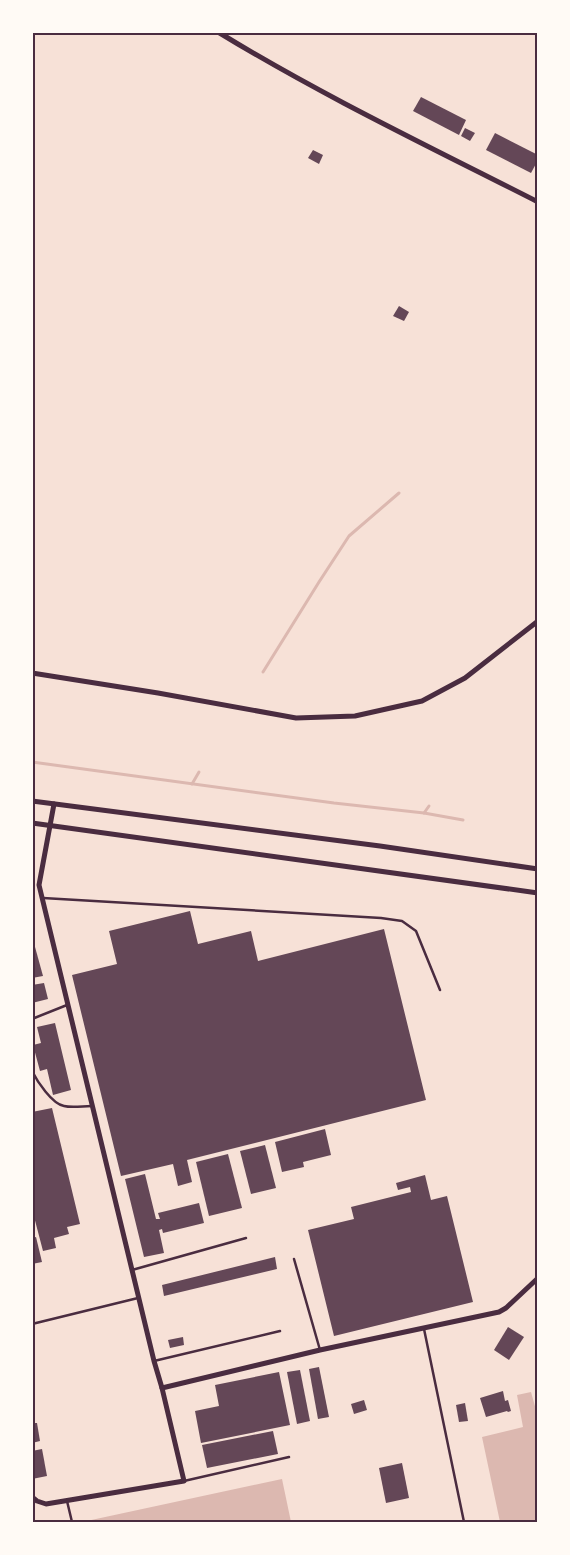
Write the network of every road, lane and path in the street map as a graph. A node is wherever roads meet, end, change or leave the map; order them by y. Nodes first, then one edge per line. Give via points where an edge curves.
1 (218, 32) edge
2 (538, 202) edge
3 (538, 621) edge
4 (32, 673) edge
5 (32, 801) edge
6 (54, 804) junction
7 (32, 823) edge
8 (50, 825) junction
9 (538, 869) edge
10 (32, 885) edge
11 (39, 885) junction
12 (538, 893) edge
13 (43, 898) junction
14 (440, 990) dead end
15 (68, 1005) junction
16 (32, 1020) edge
17 (32, 1071) edge
18 (93, 1106) junction
19 (246, 1238) dead end
20 (294, 1259) dead end
21 (132, 1270) junction
22 (538, 1278) edge
23 (139, 1298) junction
24 (32, 1324) edge
25 (424, 1328) junction
26 (280, 1331) dead end
27 (320, 1350) junction
28 (154, 1361) junction
29 (162, 1388) junction
30 (289, 1457) dead end
31 (184, 1481) junction
32 (32, 1497) edge
33 (67, 1500) junction
34 (72, 1522) edge
35 (464, 1522) edge

1 - 2 street via 327,94
3 - 4 street via 465,678 422,702 355,716 296,718
5 - 6 street
6 - 8 street
6 - 9 street
7 - 8 street
8 - 11 street
8 - 12 street
10 - 11 street
11 - 13 street
13 - 14 lane via 402,921 416,931
13 - 15 street
15 - 16 lane
15 - 18 street
17 - 18 lane via 51,1098 63,1106
18 - 21 street
19 - 21 lane
20 - 27 lane
21 - 23 street
22 - 25 street via 499,1312
23 - 24 lane
23 - 28 street
25 - 27 street
25 - 35 lane
26 - 28 lane
27 - 29 street
28 - 29 street
29 - 31 street
30 - 31 lane
31 - 33 street
32 - 33 street via 46,1504
33 - 34 lane

